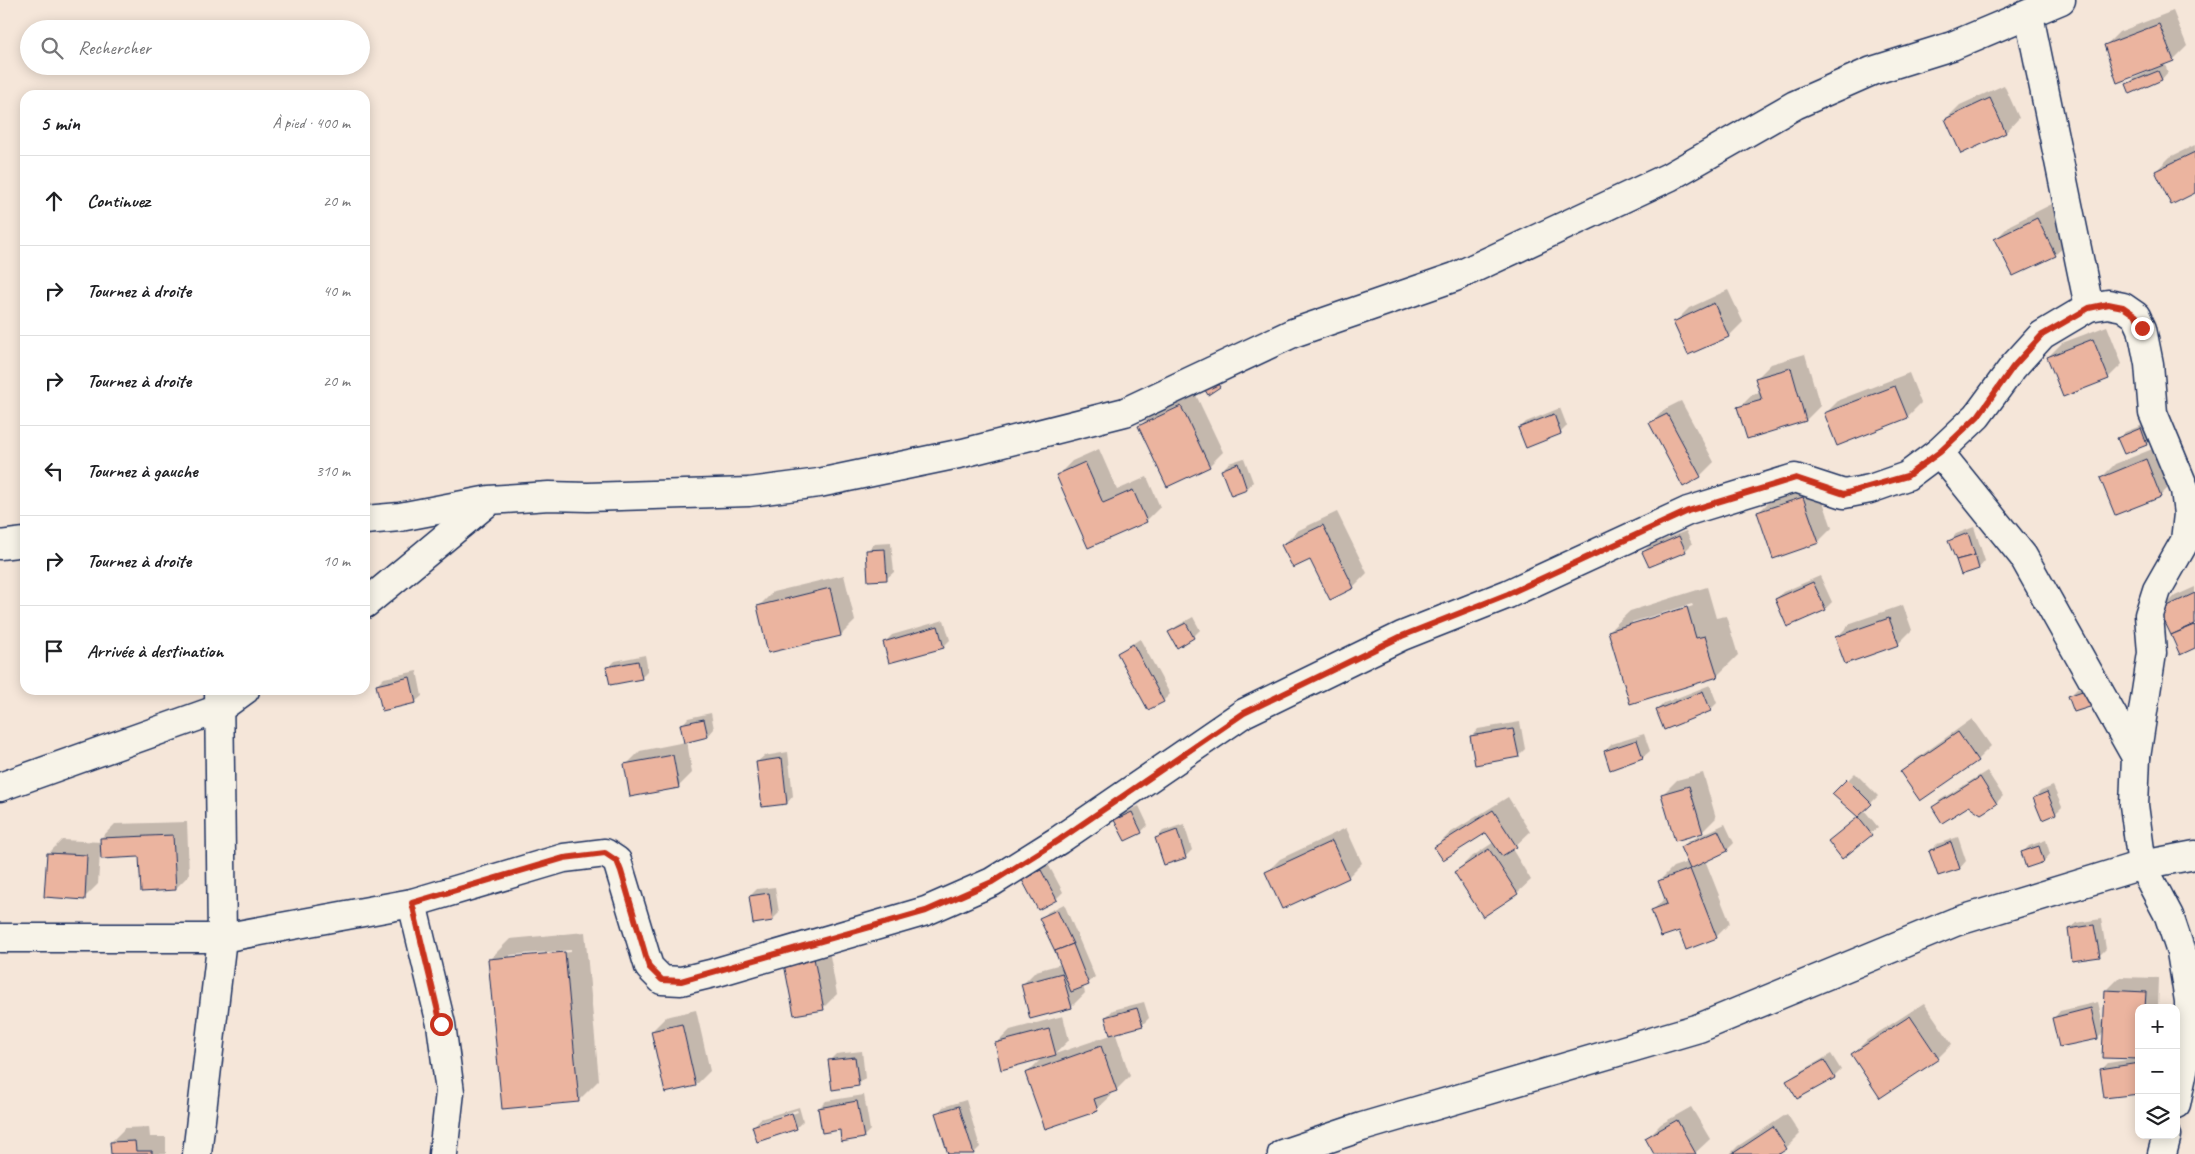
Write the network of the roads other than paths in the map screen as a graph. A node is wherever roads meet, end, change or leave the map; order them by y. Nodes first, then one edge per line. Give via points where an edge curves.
1 (2061, 0) edge
2 (2029, 16) junction
3 (2089, 308) junction
4 (1940, 452) junction
5 (489, 500) junction
6 (370, 520) edge
7 (20, 543) edge
8 (0, 545) edge
9 (370, 600) edge
10 (219, 699) edge
11 (2136, 757) junction
12 (0, 787) edge
13 (2195, 855) edge
14 (2142, 865) junction
15 (412, 903) junction
16 (0, 938) edge
17 (222, 938) junction
18 (2178, 1094) edge
19 (2166, 1139) edge
20 (197, 1154) edge
21 (443, 1154) edge
22 (1282, 1154) edge
23 (2162, 1154) edge

1 - 2 street
2 - 3 street
2 - 5 street via 1952,46 1872,71 1796,105 1669,177 1455,276 1293,333 1125,412 964,453 820,483 749,492
3 - 4 street via 2042,335 2013,367 1978,416
3 - 11 street via 2108,304 2123,307 2136,316 2142,328 2153,413 2185,490 2188,514 2185,541 2156,590 2149,615 2152,653
4 - 11 street via 2023,556
4 - 15 street via 1907,476 1870,488 1844,494 1796,478 1688,511 1508,594 1402,636 1244,713 992,882 926,911 788,952 681,981 662,980 649,967 617,861 605,853 564,858
5 - 6 street
5 - 9 street
7 - 8 street
10 - 12 street
10 - 17 street
11 - 14 street via 2134,804
13 - 14 street
14 - 18 street via 2169,916 2181,952 2189,1001 2189,1042
14 - 22 street via 1955,922 1699,1028 1362,1127
15 - 17 street
15 - 21 street via 441,1024 449,1083
16 - 17 street
17 - 20 street
19 - 23 street

